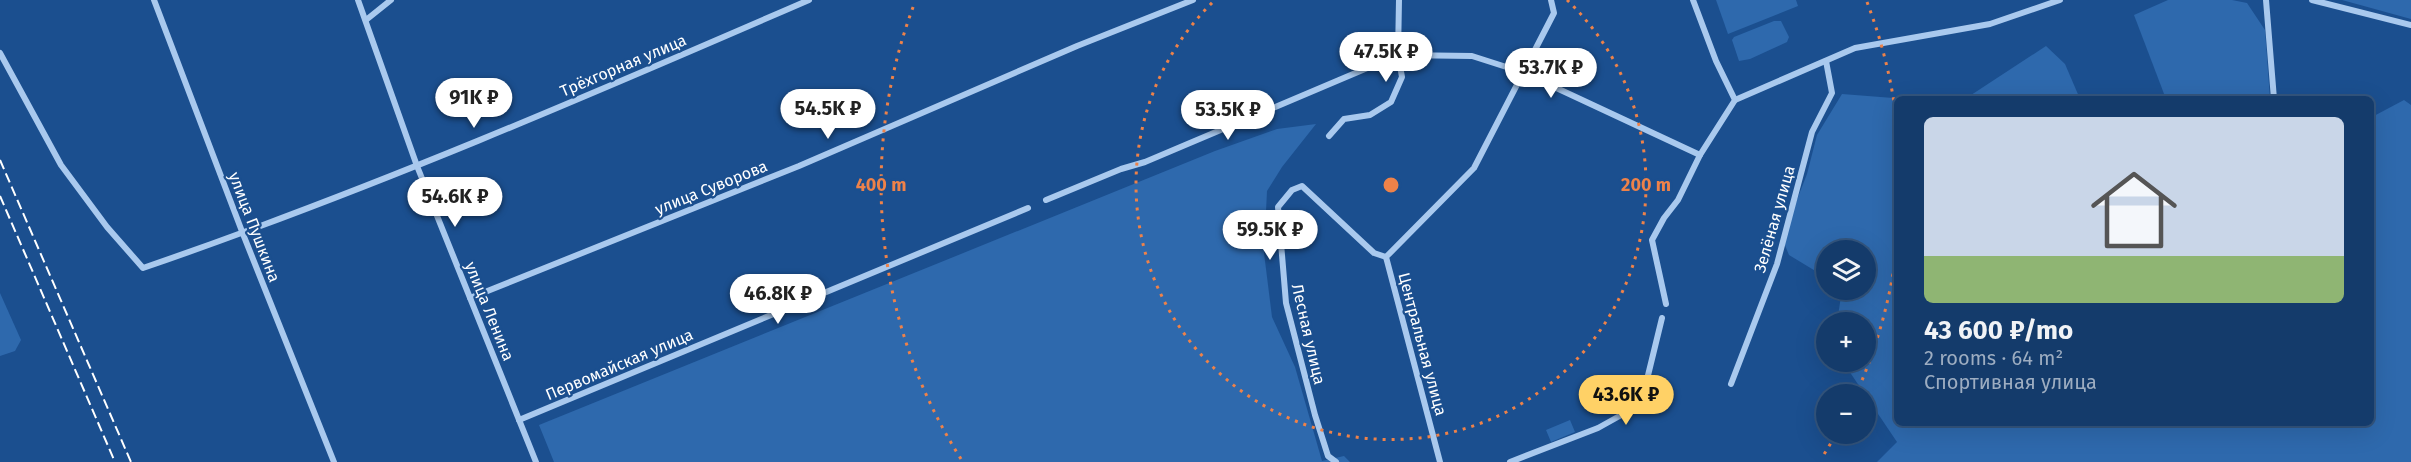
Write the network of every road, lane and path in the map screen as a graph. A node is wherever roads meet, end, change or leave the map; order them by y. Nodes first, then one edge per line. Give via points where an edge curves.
1 (154, 0) edge
2 (358, 0) edge
3 (391, 0) edge
4 (809, 0) edge
5 (1193, 0) edge
6 (1399, 0) edge
7 (1551, 0) edge
8 (1693, 0) edge
9 (2061, 0) edge
10 (2266, 0) edge
11 (2312, 0) edge
12 (366, 20) junction
13 (2411, 25) edge
14 (0, 53) edge
15 (1398, 55) junction
16 (1826, 61) junction
17 (1522, 72) junction
18 (2274, 96) edge
19 (1735, 100) junction
20 (1329, 136) dead end
21 (1700, 155) junction
22 (417, 166) junction
23 (1046, 201) dead end
24 (1028, 208) dead end
25 (243, 234) junction
26 (1386, 258) junction
27 (470, 298) junction
28 (1666, 304) dead end
29 (1662, 318) dead end
30 (1731, 384) dead end
31 (519, 420) junction
32 (334, 462) edge
33 (536, 462) edge
34 (1336, 462) edge
35 (1440, 462) edge
36 (1510, 462) edge

1 - 25 street, улица Пушкина
2 - 12 street, улица Ленина
3 - 12 street
4 - 22 street, Трёхгорная улица
5 - 27 street, улица Суворова via 799,166
6 - 15 street
7 - 17 street, Центральная улица via 1554,13
8 - 19 street
9 - 16 street via 1990,24 1855,48
10 - 18 street
11 - 13 street
12 - 22 street, улица Ленина
14 - 25 street, Трёхгорная улица via 61,165 143,268
15 - 17 street via 1472,56
15 - 20 street via 1402,77 1391,102 1370,115 1344,119
15 - 23 street
16 - 19 street
16 - 30 street, Зелёная улица via 1832,93 1812,132 1777,264
17 - 21 street
17 - 26 street, Центральная улица via 1474,168
19 - 21 street
21 - 28 street via 1652,240
22 - 25 street, Трёхгорная улица
22 - 27 street, улица Ленина
24 - 31 street, Первомайская улица
25 - 32 street, улица Пушкина
26 - 34 street, Лесная улица via 1374,253 1302,186 1292,190 1278,207 1286,303 1315,415 1328,456
26 - 35 street, Центральная улица
27 - 31 street, улица Ленина
29 - 36 street via 1641,404 1598,428
31 - 33 street, улица Ленина

